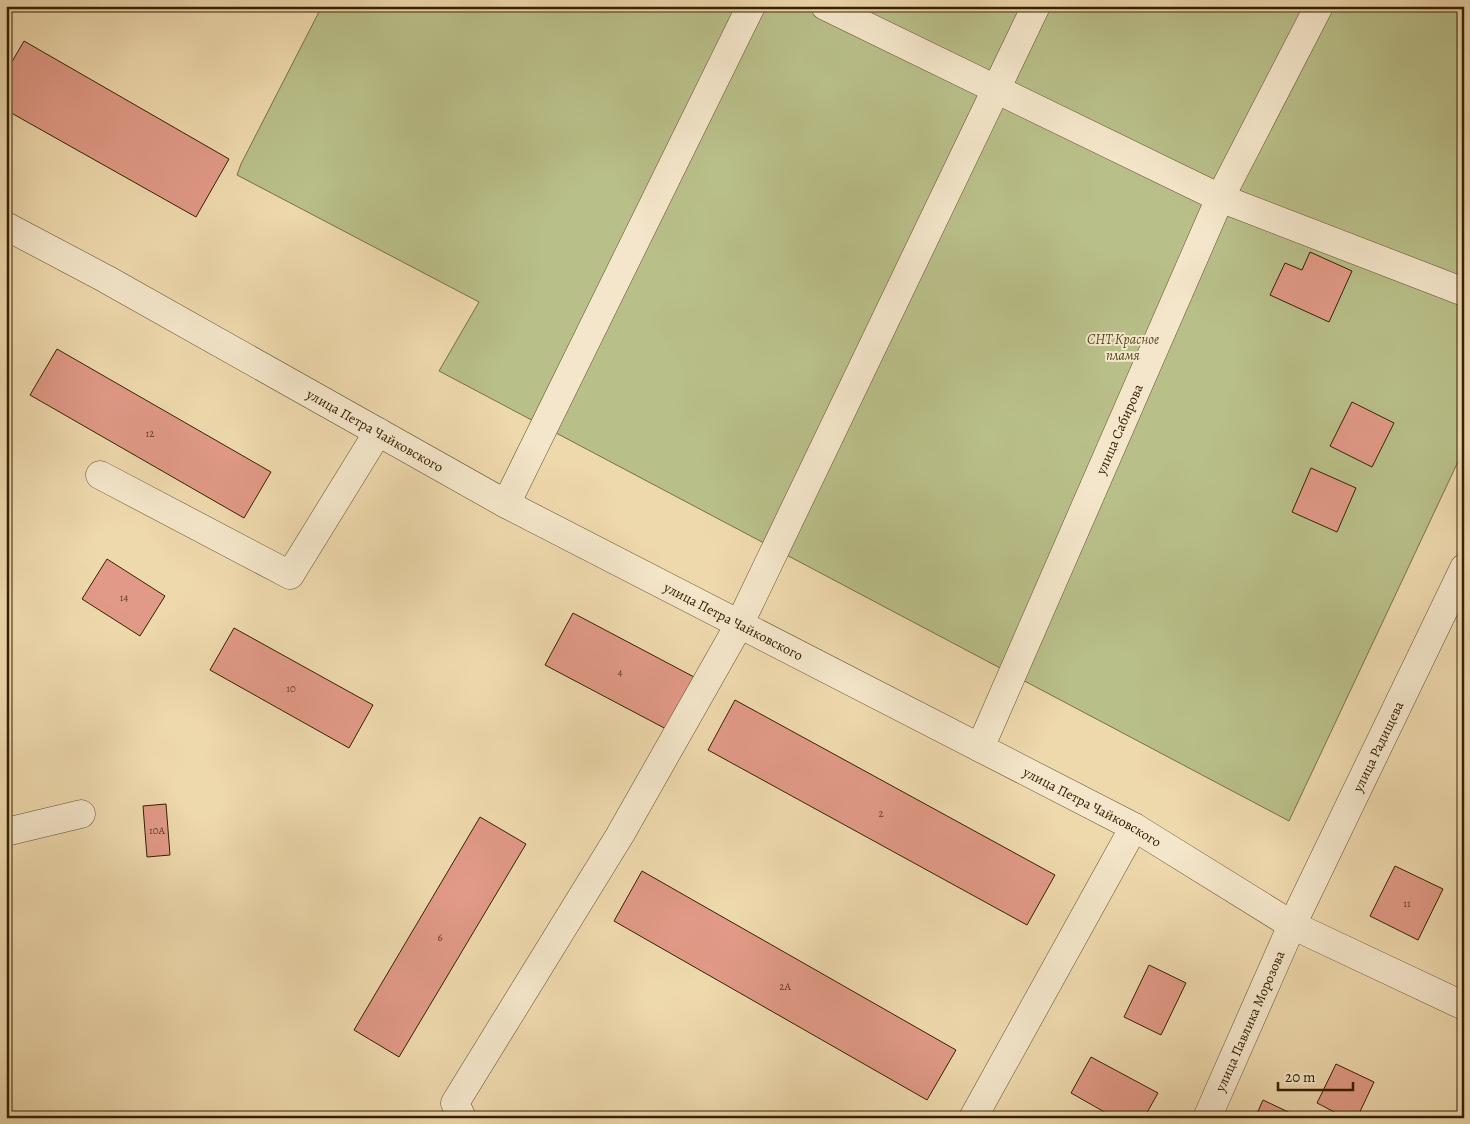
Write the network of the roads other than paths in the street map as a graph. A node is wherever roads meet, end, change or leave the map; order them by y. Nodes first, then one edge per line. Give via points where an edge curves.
1 (751, 6) edge
2 (825, 6) edge
3 (1036, 6) edge
4 (1319, 6) edge
5 (996, 90) junction
6 (1220, 198) junction
7 (6, 226) edge
8 (1464, 292) edge
9 (378, 432) junction
10 (100, 475) dead end
11 (506, 504) junction
12 (1464, 568) edge
13 (739, 624) junction
14 (980, 748) junction
15 (81, 814) dead end
16 (1134, 827) junction
17 (6, 832) edge
18 (1292, 925) junction
19 (1464, 1006) edge
20 (462, 1118) edge
21 (973, 1118) edge
22 (1207, 1118) edge

1 - 11 street
2 - 5 street
3 - 5 street
4 - 6 street, улица Сабирова
5 - 6 street
5 - 13 street
6 - 8 street
6 - 14 street, улица Сабирова
7 - 9 street, улица Петра Чайковского
9 - 10 street via 290,575
9 - 11 street, улица Петра Чайковского
11 - 13 street, улица Петра Чайковского
12 - 18 street, улица Радищева
13 - 14 street, улица Петра Чайковского
13 - 20 street via 620,834 455,1103
14 - 16 street, улица Петра Чайковского
15 - 17 street
16 - 18 street, улица Петра Чайковского
16 - 21 street
18 - 19 street, улица Петра Чайковского
18 - 22 street, улица Павлика Морозова

